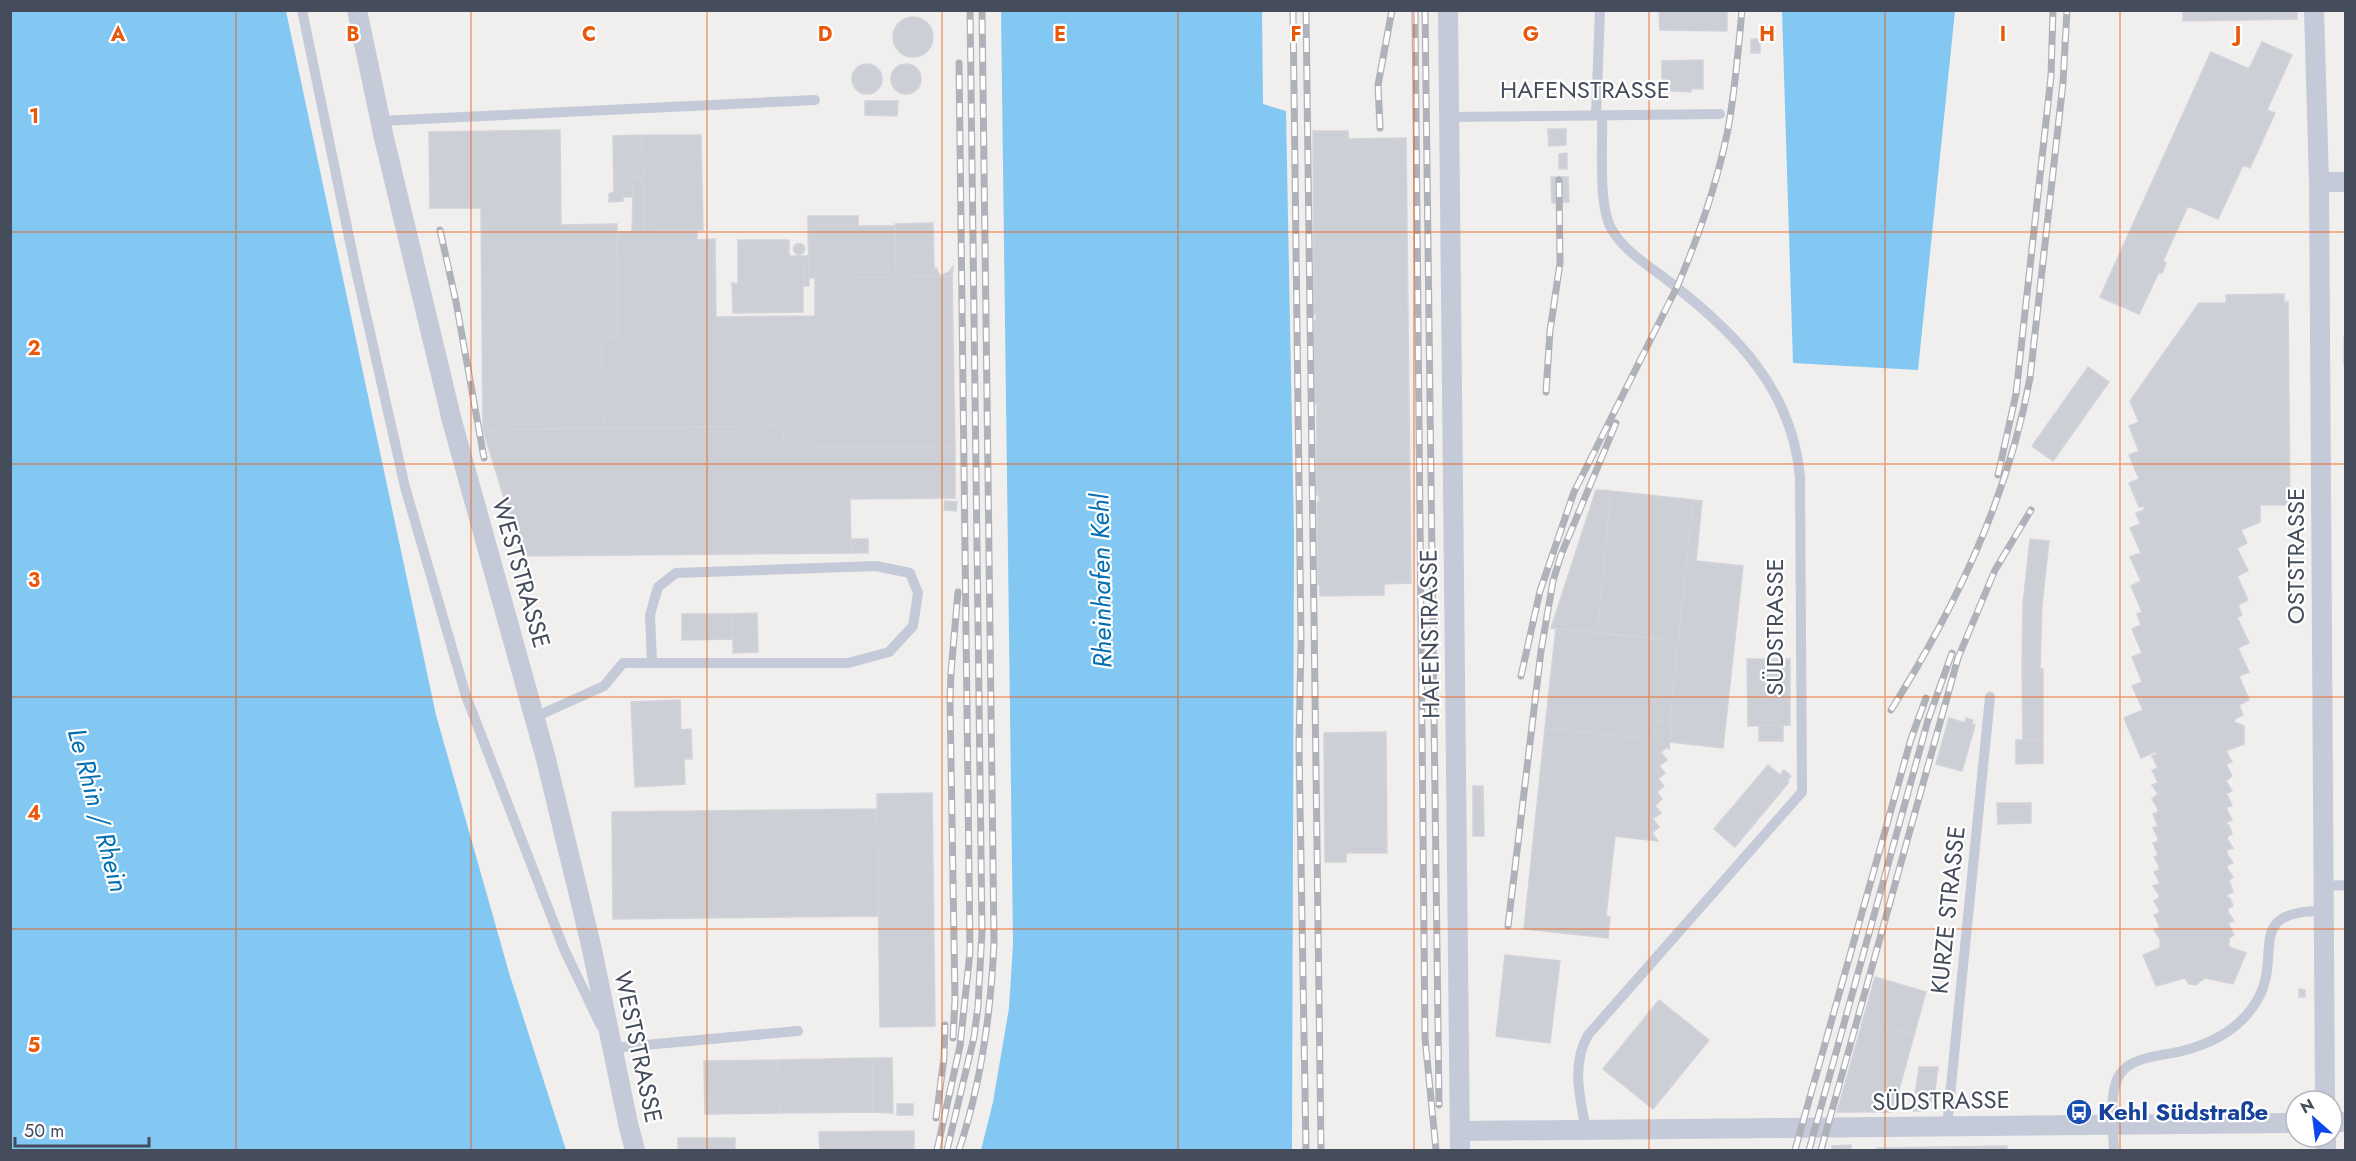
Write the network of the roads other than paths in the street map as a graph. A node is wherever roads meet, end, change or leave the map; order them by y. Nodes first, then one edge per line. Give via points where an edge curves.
1 (302, 10) edge
2 (357, 10) edge
3 (1448, 10) edge
4 (1600, 10) edge
5 (2314, 10) edge
6 (815, 100) dead end
7 (1720, 114) dead end
8 (1599, 115) junction
9 (1450, 117) junction
10 (380, 121) junction
11 (2319, 182) junction
12 (2346, 182) edge
13 (652, 663) junction
14 (1990, 697) dead end
15 (535, 717) junction
16 (2346, 885) edge
17 (2324, 886) junction
18 (2324, 911) junction
19 (798, 1031) dead end
20 (612, 1050) junction
21 (2325, 1089) edge
22 (2284, 1123) edge
23 (2113, 1125) junction
24 (1947, 1126) junction
25 (1586, 1130) junction
26 (1460, 1141) edge
27 (635, 1150) edge
28 (2114, 1150) edge

1 - 20 lane via 405,487 463,685 564,949
2 - 10 street, WESTSTRASSE
3 - 9 street, HAFENSTRASSE
4 - 8 lane, SÜDSTRASSE
5 - 11 street, OSTSTRASSE
6 - 10 lane
7 - 8 lane, HAFENSTRASSE
8 - 9 lane, HAFENSTRASSE
8 - 25 lane, SÜDSTRASSE via 1604,208 1611,228 1627,248 1677,287 1753,358 1768,380 1794,436 1800,477 1802,792 1588,1035 1578,1068
9 - 26 street, HAFENSTRASSE
10 - 15 street, WESTSTRASSE via 452,421
11 - 12 street
11 - 17 street, OSTSTRASSE
13 - 13 lane via 848,663 889,652 913,626 918,593 910,573 876,566 676,573 658,587 650,615
13 - 15 lane via 623,663 604,686
14 - 24 lane, KURZE STRASSE
15 - 20 street, WESTSTRASSE via 591,945
16 - 17 lane
17 - 18 street, OSTSTRASSE
18 - 21 street, OSTSTRASSE
18 - 23 lane via 2288,915 2275,924 2268,941 2259,996 2229,1032 2184,1051 2132,1062 2120,1072 2115,1084
19 - 20 lane
20 - 27 street, WESTSTRASSE
22 - 23 street, SÜDSTRASSE
23 - 24 street, SÜDSTRASSE
23 - 28 lane
24 - 25 street, SÜDSTRASSE
25 - 26 street, SÜDSTRASSE

